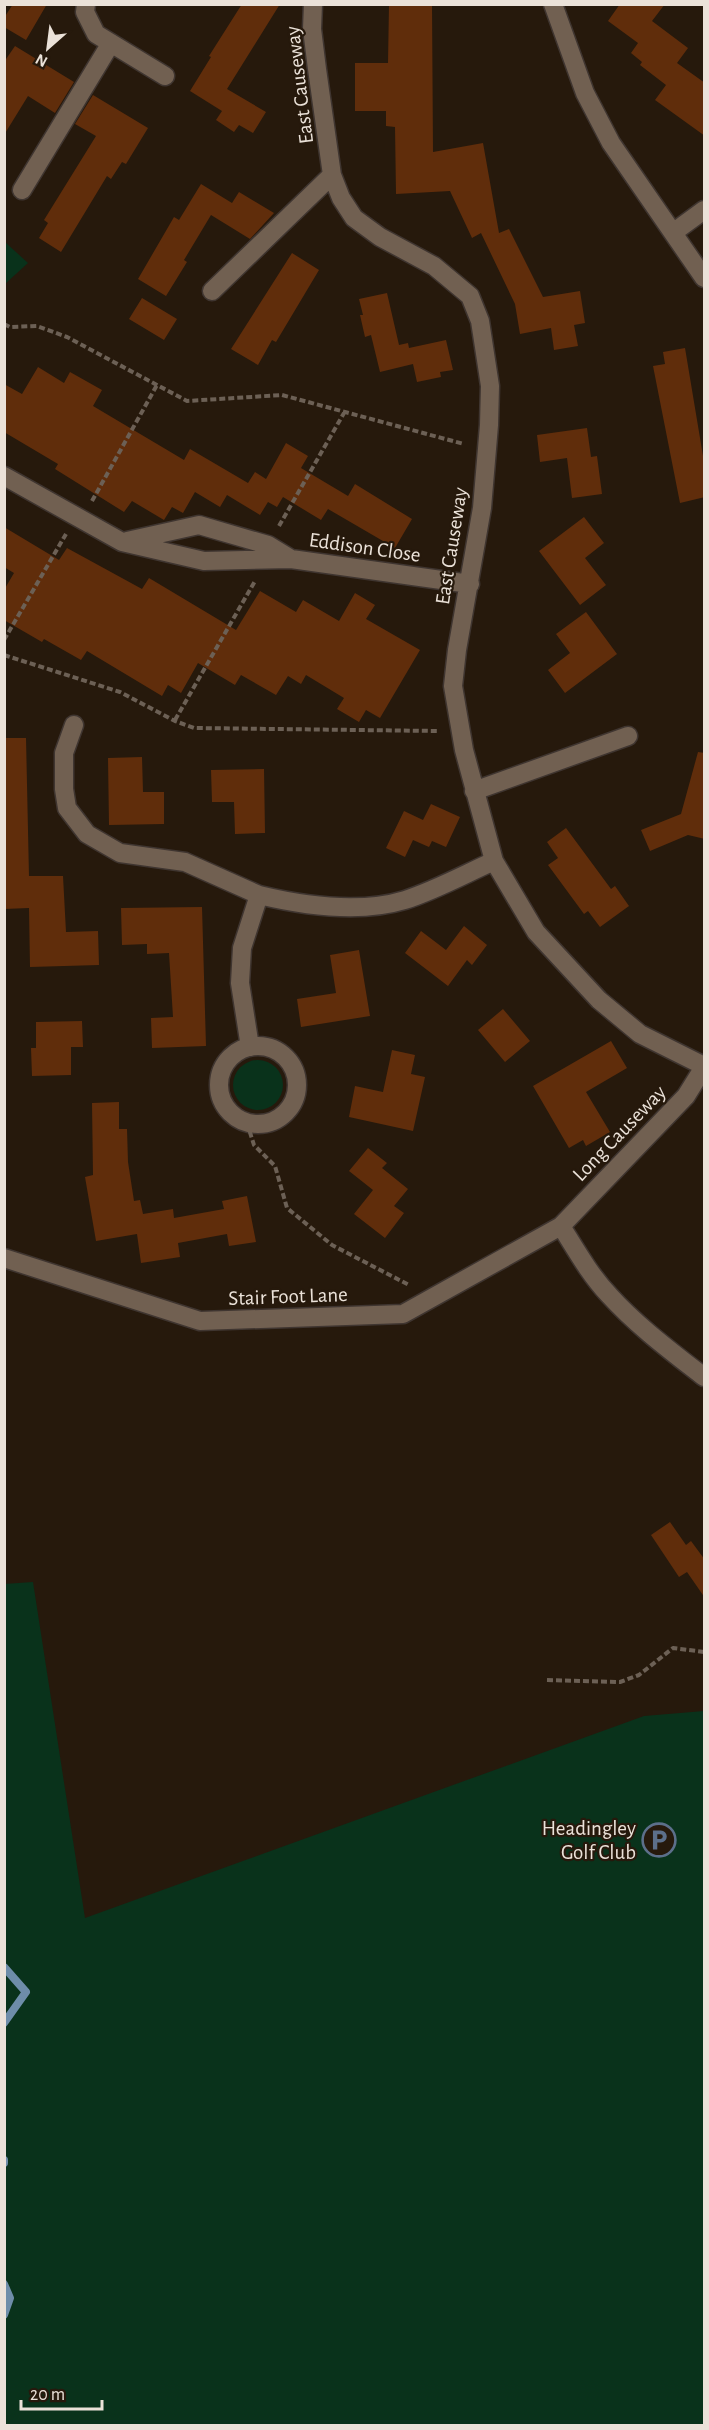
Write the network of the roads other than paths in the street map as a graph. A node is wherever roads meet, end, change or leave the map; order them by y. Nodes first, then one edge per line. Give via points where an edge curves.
1 (86, 4) edge
2 (313, 4) edge
3 (553, 4) edge
4 (111, 43) junction
5 (165, 76) dead end
6 (332, 175) junction
7 (22, 190) dead end
8 (705, 210) edge
9 (674, 232) junction
10 (705, 278) edge
11 (212, 291) dead end
12 (4, 476) edge
13 (122, 542) junction
14 (268, 552) junction
15 (470, 584) junction
16 (74, 725) dead end
17 (628, 736) dead end
18 (474, 791) junction
19 (494, 861) junction
20 (260, 895) junction
21 (250, 1047) junction
22 (705, 1067) edge
23 (561, 1226) junction
24 (4, 1258) edge
25 (705, 1377) edge

1 - 4 street via 85,12 96,34
2 - 6 street, East Causeway via 312,29
3 - 9 street via 585,93 611,143
4 - 5 street
4 - 7 street
6 - 11 street
6 - 15 street, East Causeway via 354,218 434,266 470,296 480,321 490,386 482,508
8 - 9 street
9 - 10 street
12 - 13 street, Eddison Close
13 - 14 street, Eddison Close via 204,561
13 - 14 street, Eddison Close via 199,525
14 - 15 street, Eddison Close via 291,559
15 - 18 street, East Causeway via 453,686
16 - 20 street via 64,753 64,789 67,808 87,834 120,853 185,862
17 - 18 street
18 - 19 street, East Causeway
19 - 20 street via 404,900 363,906 287,902
19 - 22 street, East Causeway via 536,932 599,1000 640,1034
20 - 21 street via 242,948 240,983
21 - 21 street via 228,1060 218,1083 226,1108 235,1117 260,1125 272,1122 291,1106 297,1081 293,1068 281,1054 263,1046
22 - 23 street, Long Causeway via 686,1096
23 - 24 street, Stair Foot Lane via 403,1314 200,1321
23 - 25 street via 609,1295

